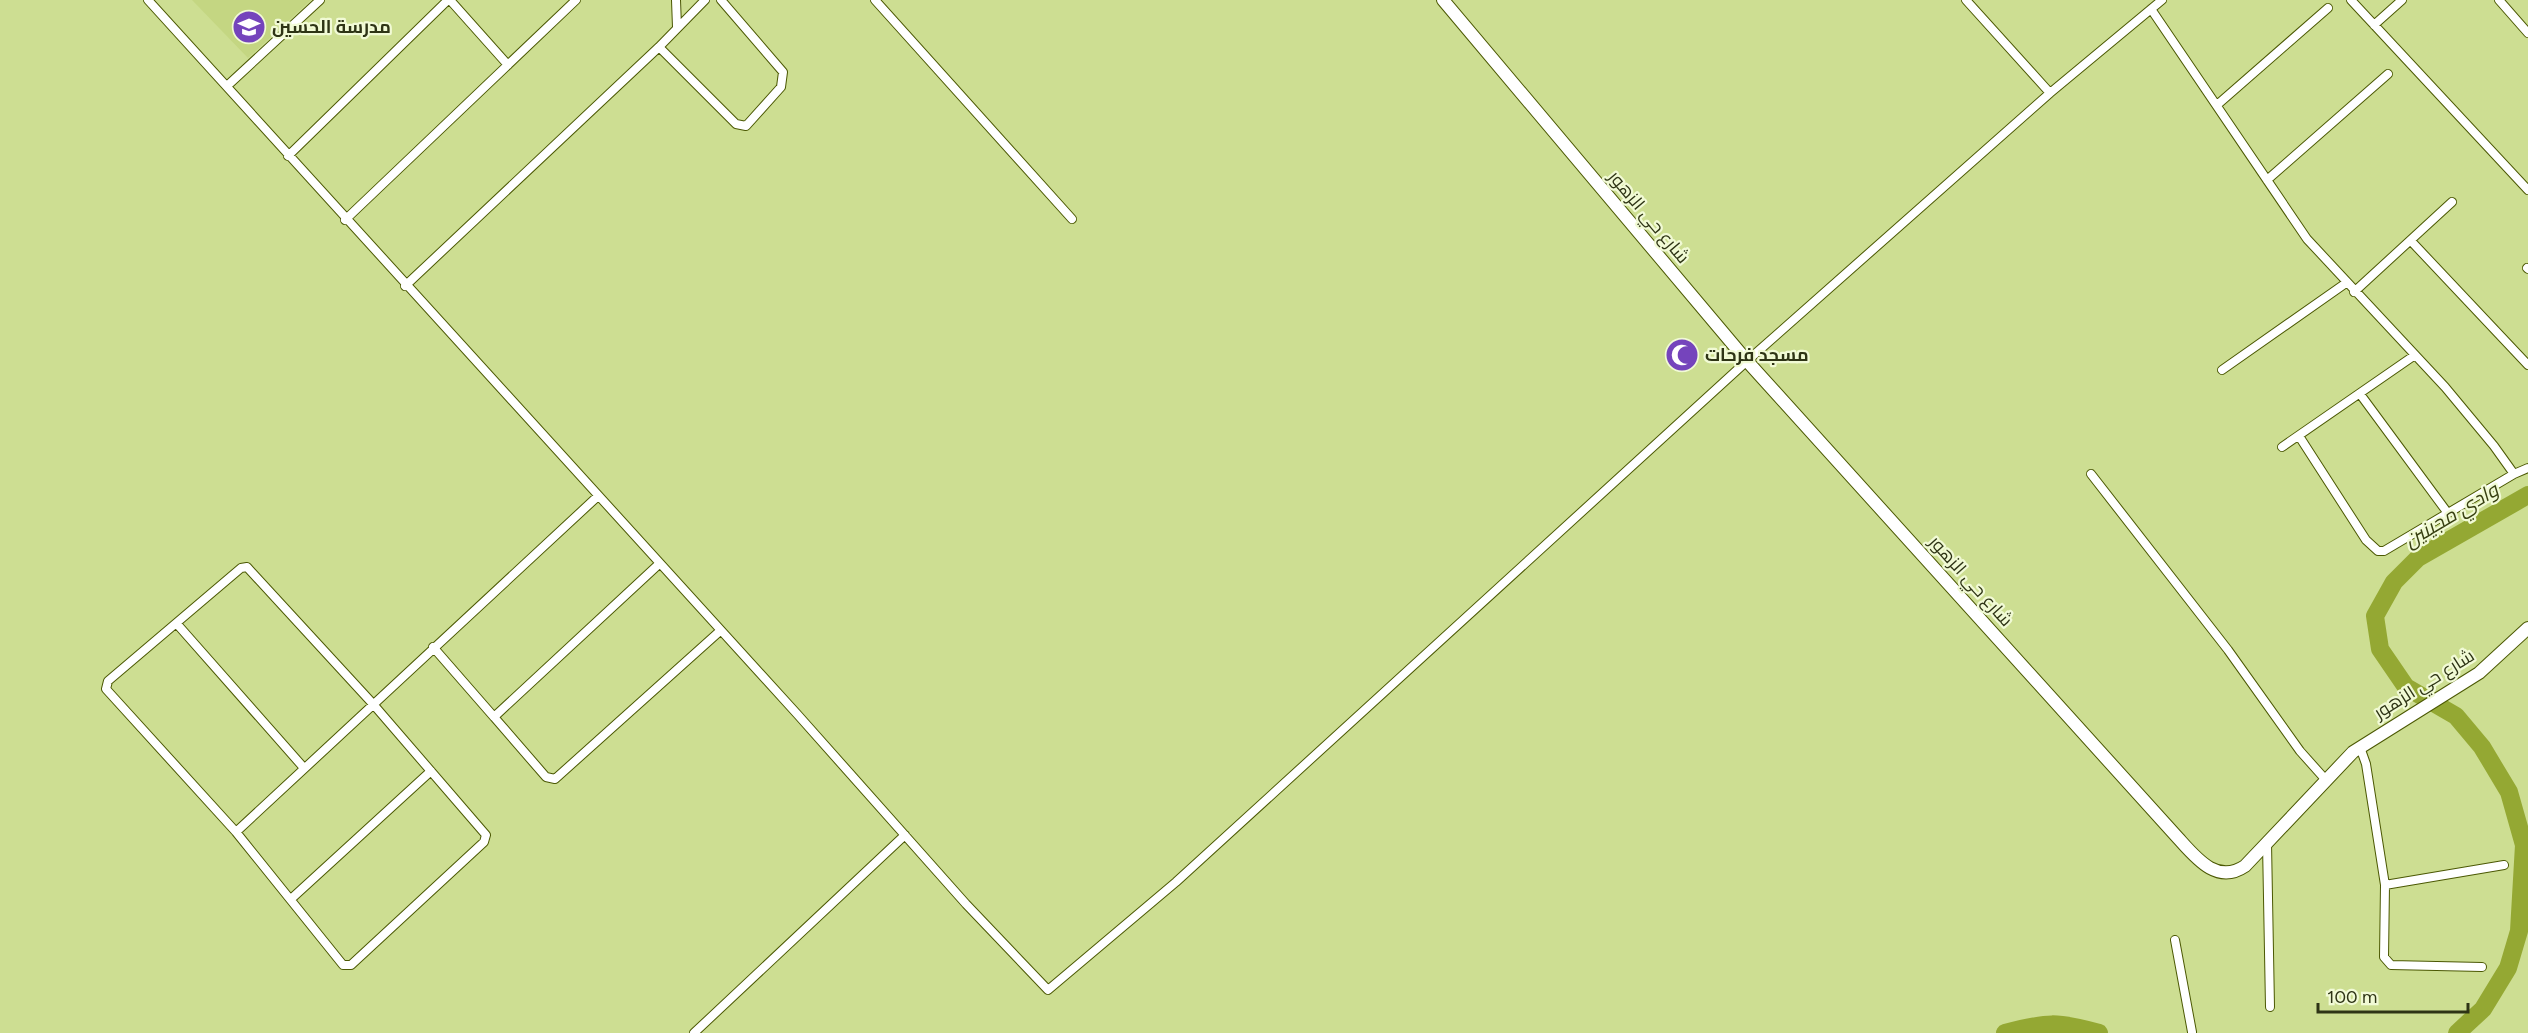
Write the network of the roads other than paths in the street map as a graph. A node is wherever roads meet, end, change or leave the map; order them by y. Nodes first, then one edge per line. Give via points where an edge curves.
1 (148, 0) edge
2 (320, 0) edge
3 (449, 0) edge
4 (576, 0) edge
5 (676, 0) edge
6 (705, 0) edge
7 (721, 0) edge
8 (874, 0) edge
9 (1443, 0) edge
10 (1966, 0) edge
11 (2162, 0) edge
12 (2351, 0) edge
13 (2402, 0) edge
14 (2499, 0) edge
15 (2328, 8) dead end
16 (2151, 9) junction
17 (2374, 25) junction
18 (677, 27) junction
19 (2528, 33) edge
20 (659, 46) junction
21 (508, 65) junction
22 (2388, 74) dead end
23 (227, 86) junction
24 (2050, 93) junction
25 (2217, 105) junction
26 (288, 156) junction
27 (2267, 180) junction
28 (2528, 190) edge
29 (2452, 202) dead end
30 (1072, 219) dead end
31 (345, 220) junction
32 (2411, 241) junction
33 (2346, 283) junction
34 (405, 286) junction
35 (2354, 292) junction
36 (2415, 355) junction
37 (1747, 361) junction
38 (2528, 365) edge
39 (2222, 370) dead end
40 (2360, 393) junction
41 (2299, 436) junction
42 (2282, 447) dead end
43 (2528, 468) edge
44 (2091, 474) dead end
45 (2514, 474) junction
46 (598, 496) junction
47 (2447, 512) junction
48 (658, 564) junction
49 (177, 624) junction
50 (2528, 628) edge
51 (720, 631) junction
52 (433, 647) junction
53 (373, 704) junction
54 (494, 717) junction
55 (2360, 747) junction
56 (304, 768) junction
57 (431, 771) junction
58 (2325, 779) junction
59 (236, 832) junction
60 (905, 835) junction
61 (2267, 843) junction
62 (2504, 865) dead end
63 (2385, 885) junction
64 (291, 899) junction
65 (2175, 940) dead end
66 (2482, 967) dead end
67 (2270, 1007) dead end
68 (2192, 1032) edge
69 (694, 1033) edge

1 - 23 street
2 - 23 street
3 - 21 street
3 - 26 street
4 - 21 street
5 - 18 street
6 - 18 street
7 - 20 street via 783,72 782,87 746,126 736,124
8 - 30 street
9 - 37 street, شارع حي الزهور
10 - 24 street
11 - 16 street
12 - 17 street
13 - 17 street
14 - 19 street
15 - 25 street
16 - 24 street
16 - 25 street
17 - 28 street
18 - 20 street
20 - 34 street
21 - 31 street
22 - 27 street
23 - 26 street
24 - 37 street
25 - 27 street
26 - 31 street
27 - 33 street via 2307,239
29 - 32 street
31 - 34 street
32 - 35 street
32 - 38 street
33 - 35 street
33 - 39 street
34 - 46 street
35 - 36 street
36 - 40 street
36 - 45 street
37 - 60 street via 1176,882 1048,990
37 - 61 street, شارع حي الزهور via 2196,858 2211,870 2232,873 2245,866
40 - 41 street
40 - 47 street
41 - 42 street
41 - 47 street via 2366,540 2378,551
43 - 45 street
44 - 58 street
45 - 47 street
46 - 48 street
46 - 52 street
48 - 51 street
48 - 54 street
49 - 53 street via 241,568 247,567
49 - 56 street
49 - 59 street via 108,681 106,689
50 - 55 street, شارع حي الزهور via 2479,673
51 - 54 street via 555,779 546,777
51 - 60 street
52 - 53 street
52 - 54 street
53 - 56 street
53 - 57 street
55 - 58 street, شارع حي الزهور
55 - 63 street
56 - 59 street
57 - 64 street
57 - 64 street via 486,838 356,962 343,964
58 - 61 street, شارع حي الزهور
59 - 64 street
60 - 69 street
61 - 67 street
62 - 63 street
63 - 66 street via 2382,952 2386,961 2391,965
65 - 68 street

